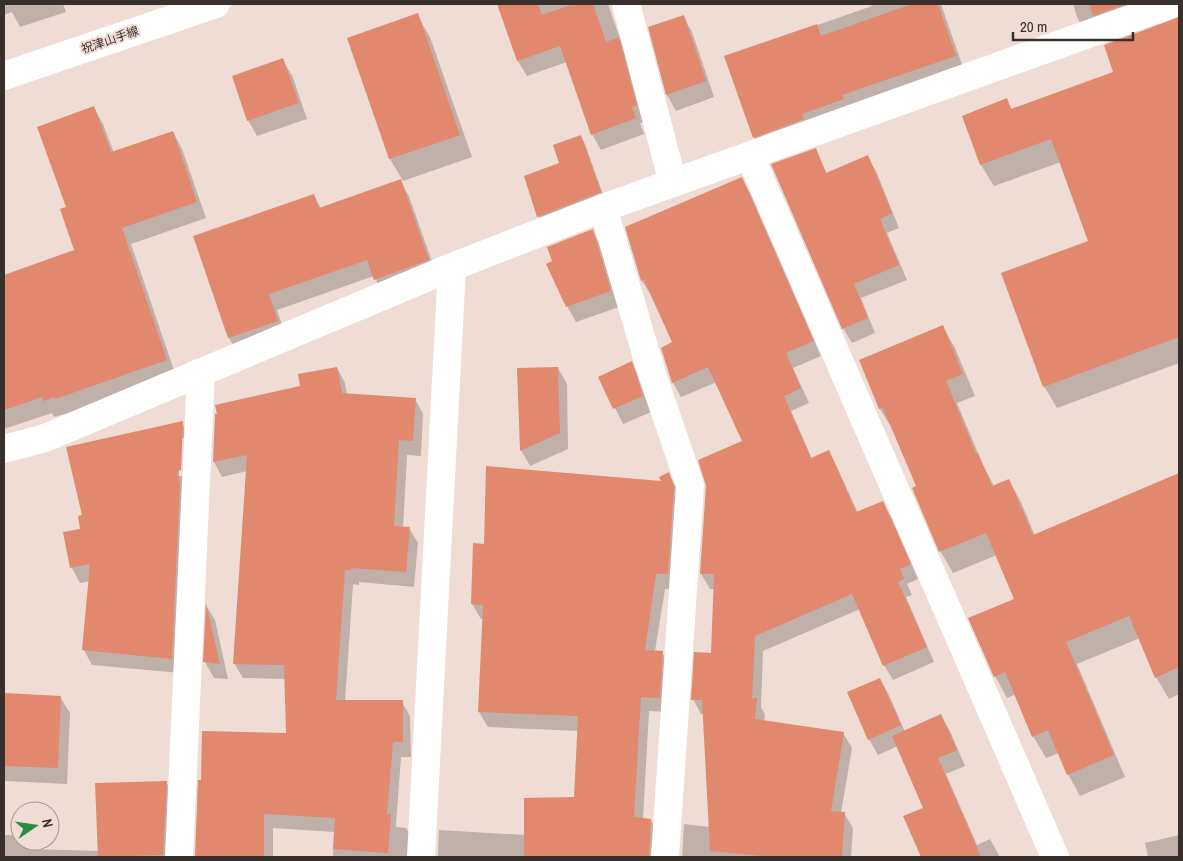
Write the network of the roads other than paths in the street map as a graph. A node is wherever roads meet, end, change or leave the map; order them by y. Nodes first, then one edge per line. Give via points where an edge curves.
1 (216, 4) edge
2 (626, 4) edge
3 (1172, 4) edge
4 (4, 76) edge
5 (750, 156) junction
6 (673, 183) junction
7 (604, 208) junction
8 (452, 267) junction
9 (201, 372) junction
10 (4, 448) edge
11 (179, 857) edge
12 (421, 857) edge
13 (665, 857) edge
14 (1055, 857) edge

1 - 4 street, 祝津山手線
2 - 6 street
3 - 5 street
5 - 6 street
5 - 14 street
6 - 7 street
7 - 8 street
7 - 13 street via 652,374 690,485
8 - 9 street
8 - 12 street
9 - 10 street via 45,438
9 - 11 street

